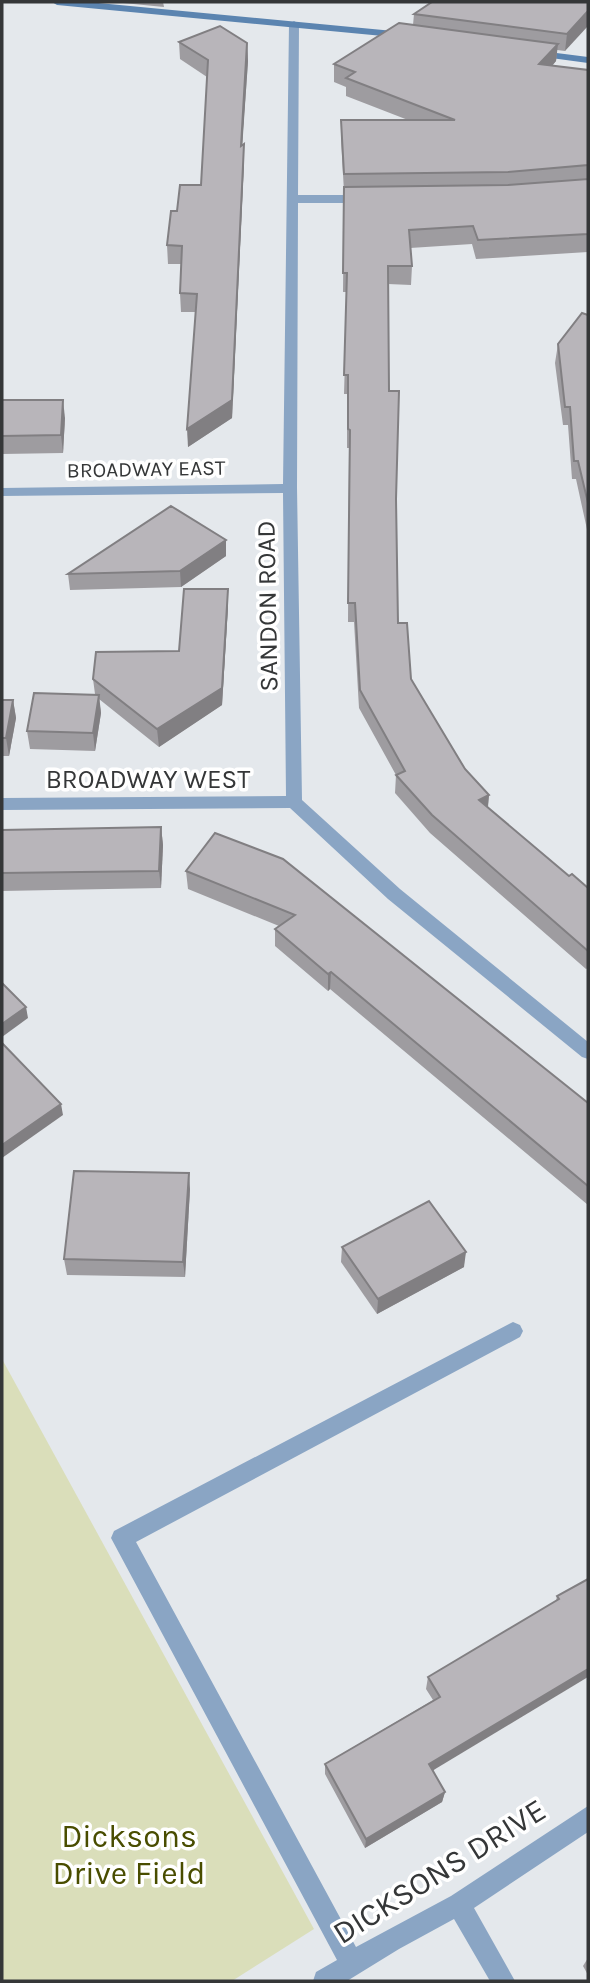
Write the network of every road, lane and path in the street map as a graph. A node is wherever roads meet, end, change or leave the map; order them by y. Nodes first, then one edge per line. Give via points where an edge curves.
1 (57, 2) edge
2 (293, 24) junction
3 (418, 37) edge
4 (526, 52) edge
5 (588, 60) edge
6 (385, 198) edge
7 (291, 199) junction
8 (290, 488) junction
9 (2, 492) edge
10 (294, 802) junction
11 (2, 804) edge
12 (588, 1052) edge
13 (513, 1331) dead end
14 (588, 1818) edge
15 (459, 1904) junction
16 (352, 1964) junction
17 (325, 1981) edge
18 (503, 1981) edge

1 - 2 street
2 - 3 street
2 - 7 street, SANDON ROAD
4 - 5 street
6 - 7 street
7 - 8 street, SANDON ROAD
8 - 9 street, BROADWAY EAST
8 - 10 street, SANDON ROAD
10 - 11 street, BROADWAY WEST
10 - 12 street via 394,894
13 - 16 street via 122,1538
14 - 15 street, DICKSONS DRIVE
15 - 16 street, DICKSONS DRIVE
15 - 18 street
16 - 17 street, DICKSONS DRIVE

